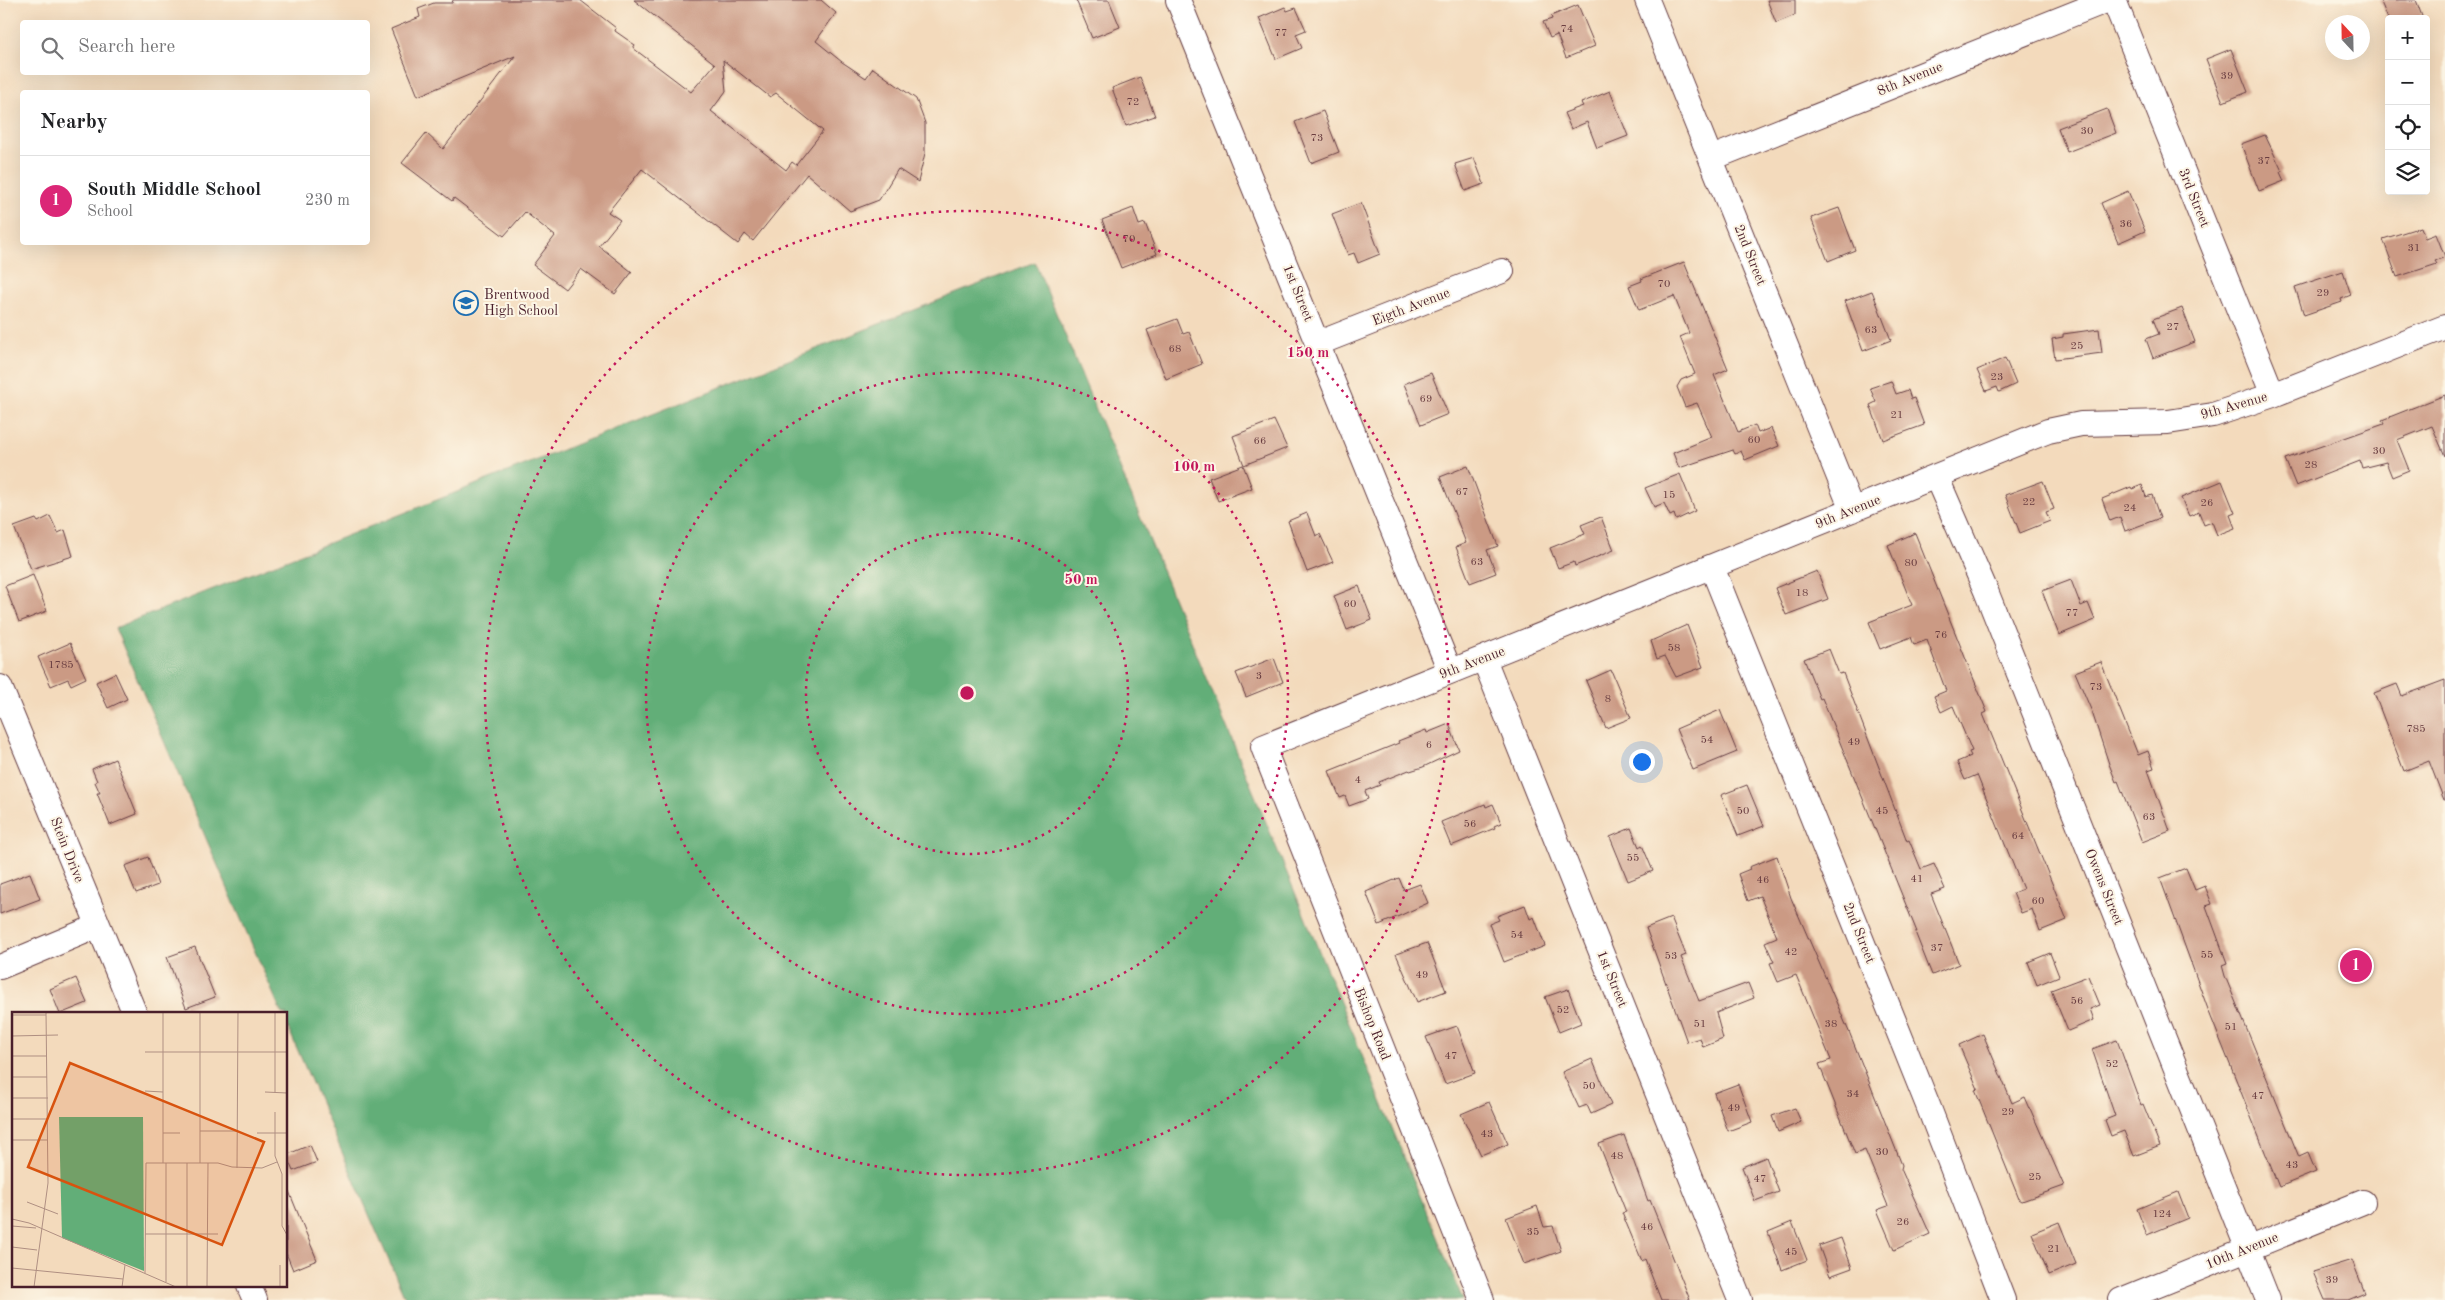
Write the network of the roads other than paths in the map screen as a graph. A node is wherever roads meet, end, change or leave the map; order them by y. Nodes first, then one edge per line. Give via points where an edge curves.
1 (1178, 0) edge
2 (1647, 0) edge
3 (2108, 0) edge
4 (2114, 0) edge
5 (1712, 158) junction
6 (1502, 271) dead end
7 (2445, 327) edge
8 (1318, 343) junction
9 (2273, 395) junction
10 (1936, 476) junction
11 (1852, 510) junction
12 (1712, 567) junction
13 (1484, 659) junction
14 (1450, 671) junction
15 (2, 696) edge
16 (1263, 747) joint
17 (98, 926) junction
18 (0, 967) edge
19 (134, 1012) edge
20 (2363, 1202) dead end
21 (2248, 1249) junction
22 (250, 1288) edge
23 (254, 1300) edge
24 (1482, 1300) edge
25 (1740, 1300) edge
26 (2003, 1300) edge
27 (2121, 1300) edge
28 (2268, 1300) edge

1 - 8 street, 1st Street
2 - 5 street, 2nd Street
3 - 5 street, 8th Avenue
4 - 9 street, 3rd Street
5 - 11 street, 2nd Street
6 - 8 street, Eigth Avenue
7 - 9 street, 9th Avenue
8 - 14 street, 1st Street
9 - 10 street, 9th Avenue via 2214,415 2168,422 2081,424 2048,431
10 - 11 street, 9th Avenue
10 - 21 street, Owens Street via 1986,591
11 - 12 street, 9th Avenue
12 - 13 street, 9th Avenue
12 - 26 street, 2nd Street via 1926,1099
13 - 14 street, 9th Avenue
13 - 25 street, 1st Street
14 - 16 street, 9th Avenue
15 - 17 street, Stein Drive
16 - 24 street, Bishop Road
17 - 18 street
17 - 19 street, Stein Drive
20 - 21 street, 10th Avenue
21 - 27 street, 10th Avenue
21 - 28 street, Owens Street
22 - 23 street

